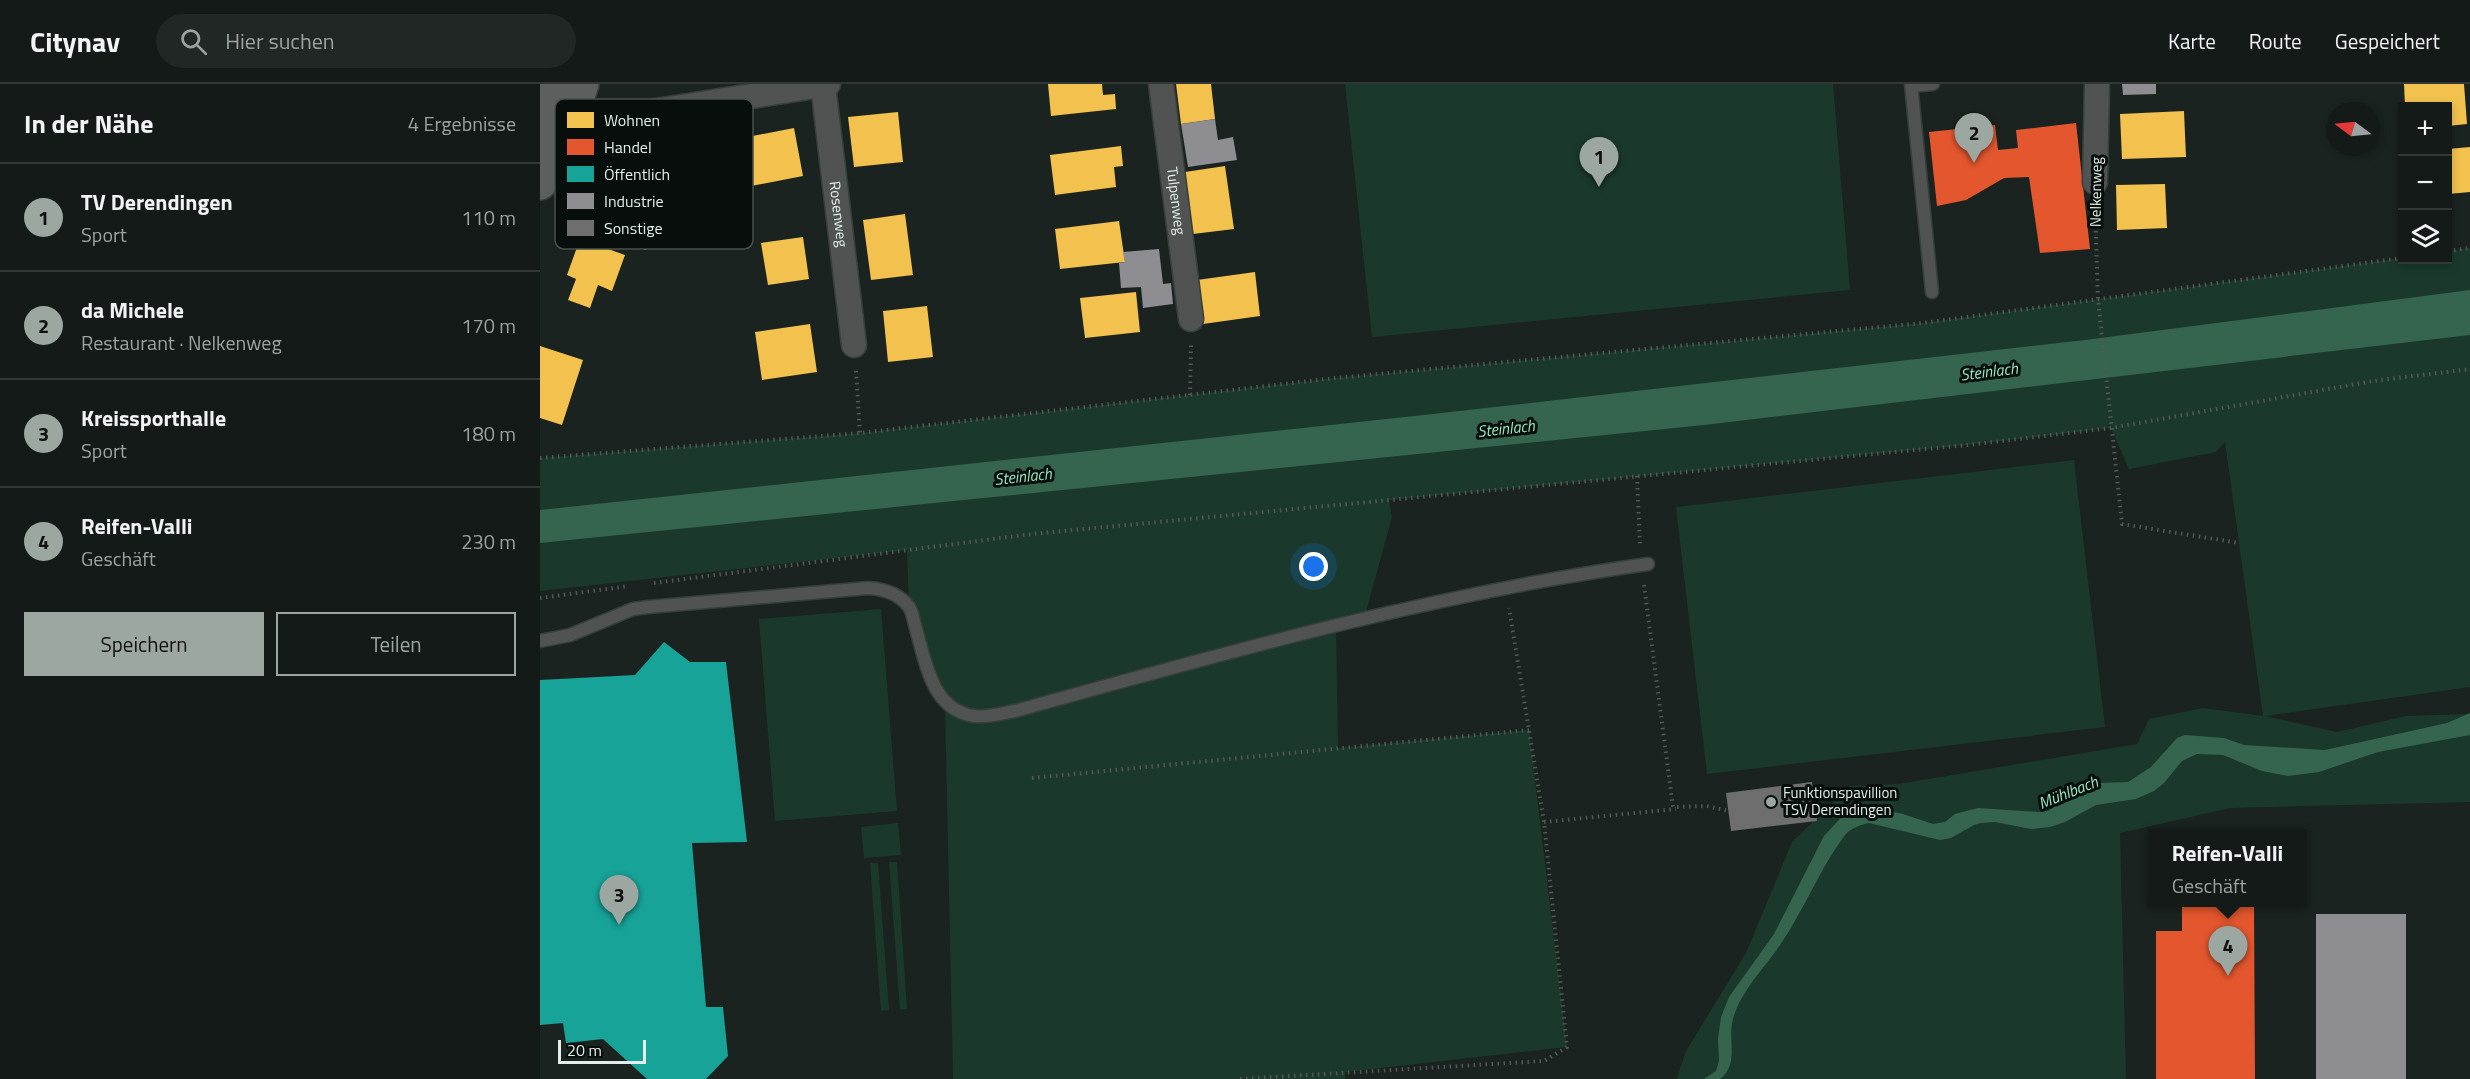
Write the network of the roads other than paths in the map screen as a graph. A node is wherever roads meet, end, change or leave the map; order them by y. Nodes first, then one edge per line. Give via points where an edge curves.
1 (555, 84) edge
2 (582, 84) edge
3 (828, 84) edge
4 (1161, 84) edge
5 (1933, 84) edge
6 (2097, 84) edge
7 (823, 85) edge
8 (1912, 85) edge
9 (573, 99) edge
10 (733, 99) edge
11 (555, 127) edge
12 (547, 140) edge
13 (2095, 182) road end
14 (540, 183) edge
15 (1932, 292) dead end
16 (1191, 320) road end
17 (854, 345) road end
18 (1645, 564) road end
19 (540, 641) edge

1 - 12 street
2 - 9 street
3 - 7 street
4 - 16 street, Tulpenweg
5 - 8 lane
6 - 13 street, Nelkenweg
7 - 10 street
7 - 17 street, Rosenweg
8 - 15 lane
11 - 12 street
12 - 14 street
18 - 19 lane via 1508,586 1382,614 1016,711 976,717 945,704 929,675 909,608 882,588 633,609 570,635

